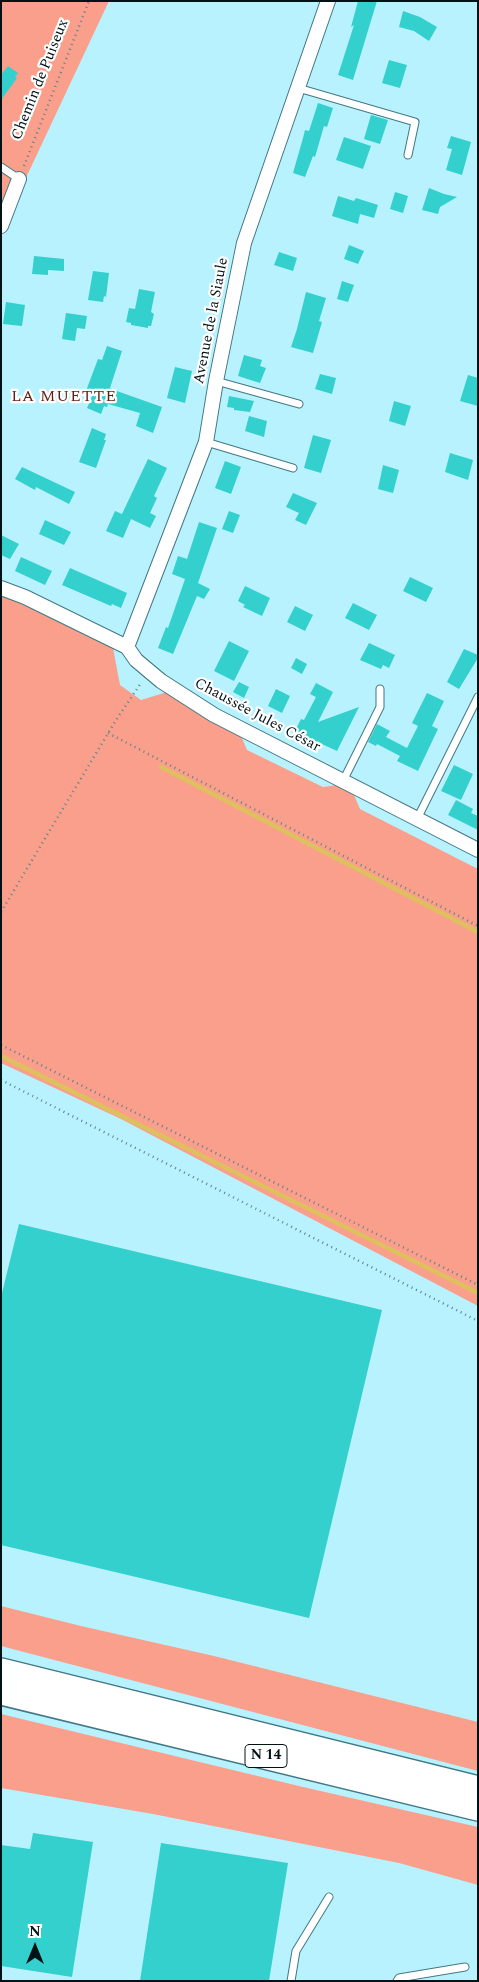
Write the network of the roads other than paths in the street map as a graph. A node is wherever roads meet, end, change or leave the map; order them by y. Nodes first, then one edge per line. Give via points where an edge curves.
1 (328, 1) edge
2 (298, 88) junction
3 (408, 155) dead end
4 (1, 167) edge
5 (19, 180) joint
6 (1, 226) edge
7 (216, 382) junction
8 (299, 404) dead end
9 (206, 442) junction
10 (292, 468) dead end
11 (1, 588) edge
12 (127, 647) junction
13 (380, 690) dead end
14 (478, 696) edge
15 (343, 781) junction
16 (417, 820) junction
17 (478, 850) edge
18 (1, 1655) edge
19 (1, 1671) edge
20 (1, 1692) edge
21 (126, 1701) junction
22 (1, 1704) edge
23 (54, 1705) junction
24 (478, 1790) edge
25 (478, 1808) edge
26 (329, 1897) dead end
27 (465, 1967) dead end
28 (291, 1981) edge
29 (397, 1981) edge

1 - 2 street, Avenue de la Siaule
2 - 3 lane via 415,122
2 - 7 street, Avenue de la Siaule via 244,243
4 - 5 lane
5 - 6 street
7 - 8 lane
7 - 9 street, Avenue de la Siaule
9 - 10 lane
9 - 12 street, Avenue de la Siaule
11 - 12 street, Chaussée Jules César
12 - 15 street, Chaussée Jules César via 149,671 214,715
13 - 15 lane via 380,707
14 - 16 lane
15 - 16 street, Chaussée Jules César
16 - 17 street, Chaussée Jules César
18 - 21 highway
19 - 21 highway, N 14
20 - 23 highway, N 14
21 - 24 highway, N 14
22 - 23 highway via 25,1709
23 - 25 highway, N 14
26 - 28 lane via 296,1952
27 - 29 lane via 399,1978

